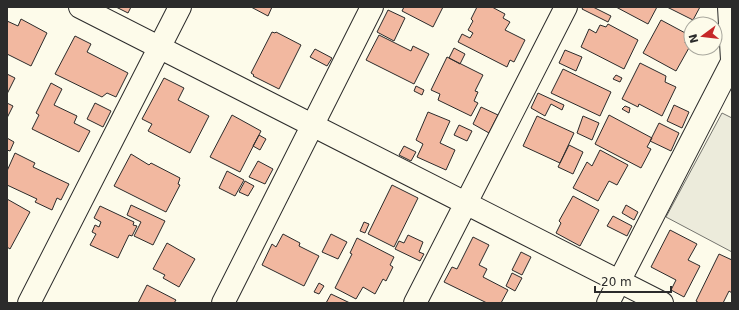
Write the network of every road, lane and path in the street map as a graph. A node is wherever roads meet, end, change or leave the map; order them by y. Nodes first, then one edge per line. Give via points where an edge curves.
1 (80, 7) edge
2 (180, 7) edge
3 (372, 7) edge
4 (566, 7) edge
5 (729, 7) edge
6 (159, 48) junction
7 (732, 61) edge
8 (312, 125) junction
9 (466, 203) junction
10 (619, 281) junction
11 (29, 303) edge
12 (223, 303) edge
13 (415, 303) edge
14 (608, 303) edge
15 (662, 303) edge

1 - 6 street
2 - 6 street
3 - 8 street
4 - 9 street
5 - 7 street
6 - 8 street
6 - 11 street
7 - 10 street
8 - 9 street
8 - 12 street
9 - 10 street
9 - 13 street
10 - 14 street
10 - 15 street

